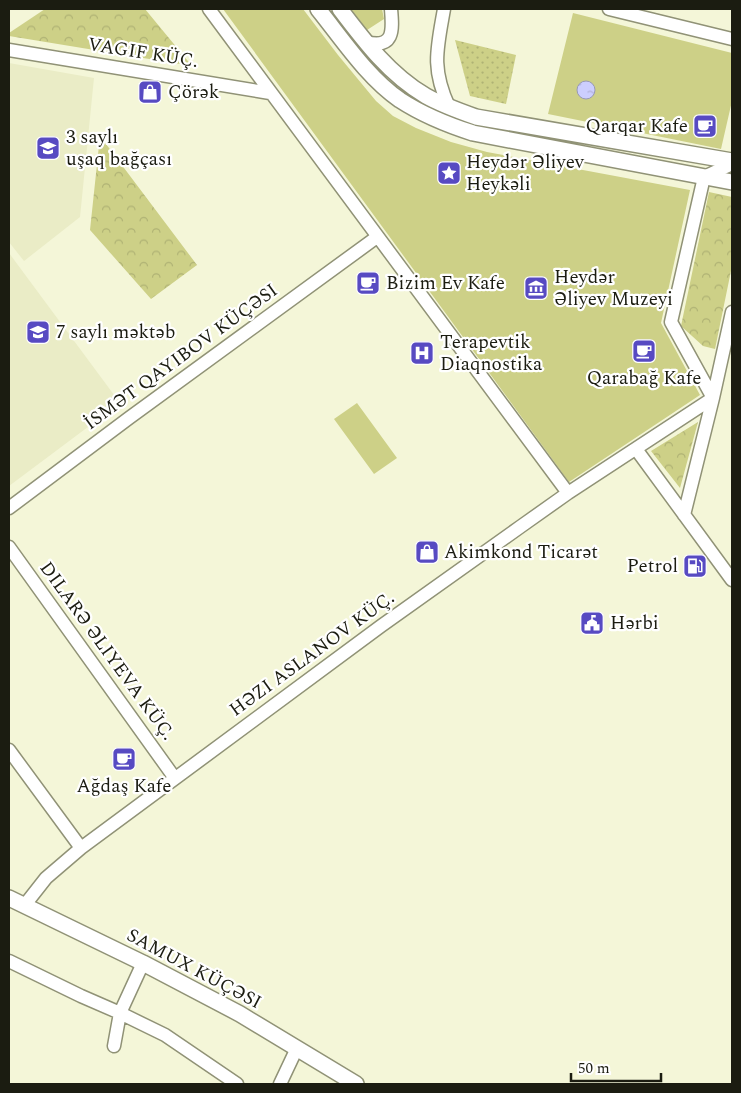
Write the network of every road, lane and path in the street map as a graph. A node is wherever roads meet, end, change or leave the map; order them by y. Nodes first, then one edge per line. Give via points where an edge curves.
1 (209, 9) edge
2 (318, 9) edge
3 (340, 9) edge
4 (391, 9) edge
5 (444, 9) edge
6 (609, 9) edge
7 (732, 39) edge
8 (366, 42) junction
9 (9, 50) edge
10 (270, 93) junction
11 (449, 107) junction
12 (732, 163) edge
13 (704, 177) junction
14 (732, 182) edge
15 (377, 237) junction
16 (732, 312) edge
17 (713, 398) junction
18 (636, 449) junction
19 (568, 493) junction
20 (9, 508) edge
21 (684, 515) junction
22 (9, 547) edge
23 (732, 580) edge
24 (9, 750) edge
25 (174, 777) junction
26 (81, 848) junction
27 (9, 898) edge
28 (24, 906) junction
29 (9, 961) edge
30 (143, 963) junction
31 (120, 1013) junction
32 (114, 1046) dead end
33 (297, 1048) junction
34 (237, 1084) edge
35 (280, 1084) edge
36 (356, 1084) edge

1 - 10 street
2 - 13 main road via 363,66 400,100 443,123 473,133
3 - 8 main road
4 - 8 street via 389,38 382,44
5 - 11 street via 437,64
6 - 7 street
8 - 11 main road via 407,83
9 - 10 street, VAGIF KÜÇ.
10 - 15 street
11 - 12 main road via 476,117
12 - 13 street
13 - 14 main road
13 - 17 street via 671,322
15 - 19 street
15 - 20 street
16 - 17 street
17 - 18 street, HƏZI ASLANOV KÜÇ.
17 - 21 street
18 - 19 street, HƏZI ASLANOV KÜÇ.
18 - 21 street
19 - 25 street, HƏZI ASLANOV KÜÇ.
21 - 23 street
22 - 25 street, DILARƏ ƏLIYEVA KÜÇ.
24 - 26 street
25 - 26 street, HƏZI ASLANOV KÜÇ.
26 - 28 street, HƏZI ASLANOV KÜÇ. via 46,878
27 - 28 main road, SAMUX KÜÇƏSI
28 - 30 main road, SAMUX KÜÇƏSI
29 - 31 street
30 - 31 street
30 - 33 main road, SAMUX KÜÇƏSI
31 - 32 street
31 - 34 street via 165,1035
33 - 35 street
33 - 36 main road, SAMUX KÜÇƏSI

